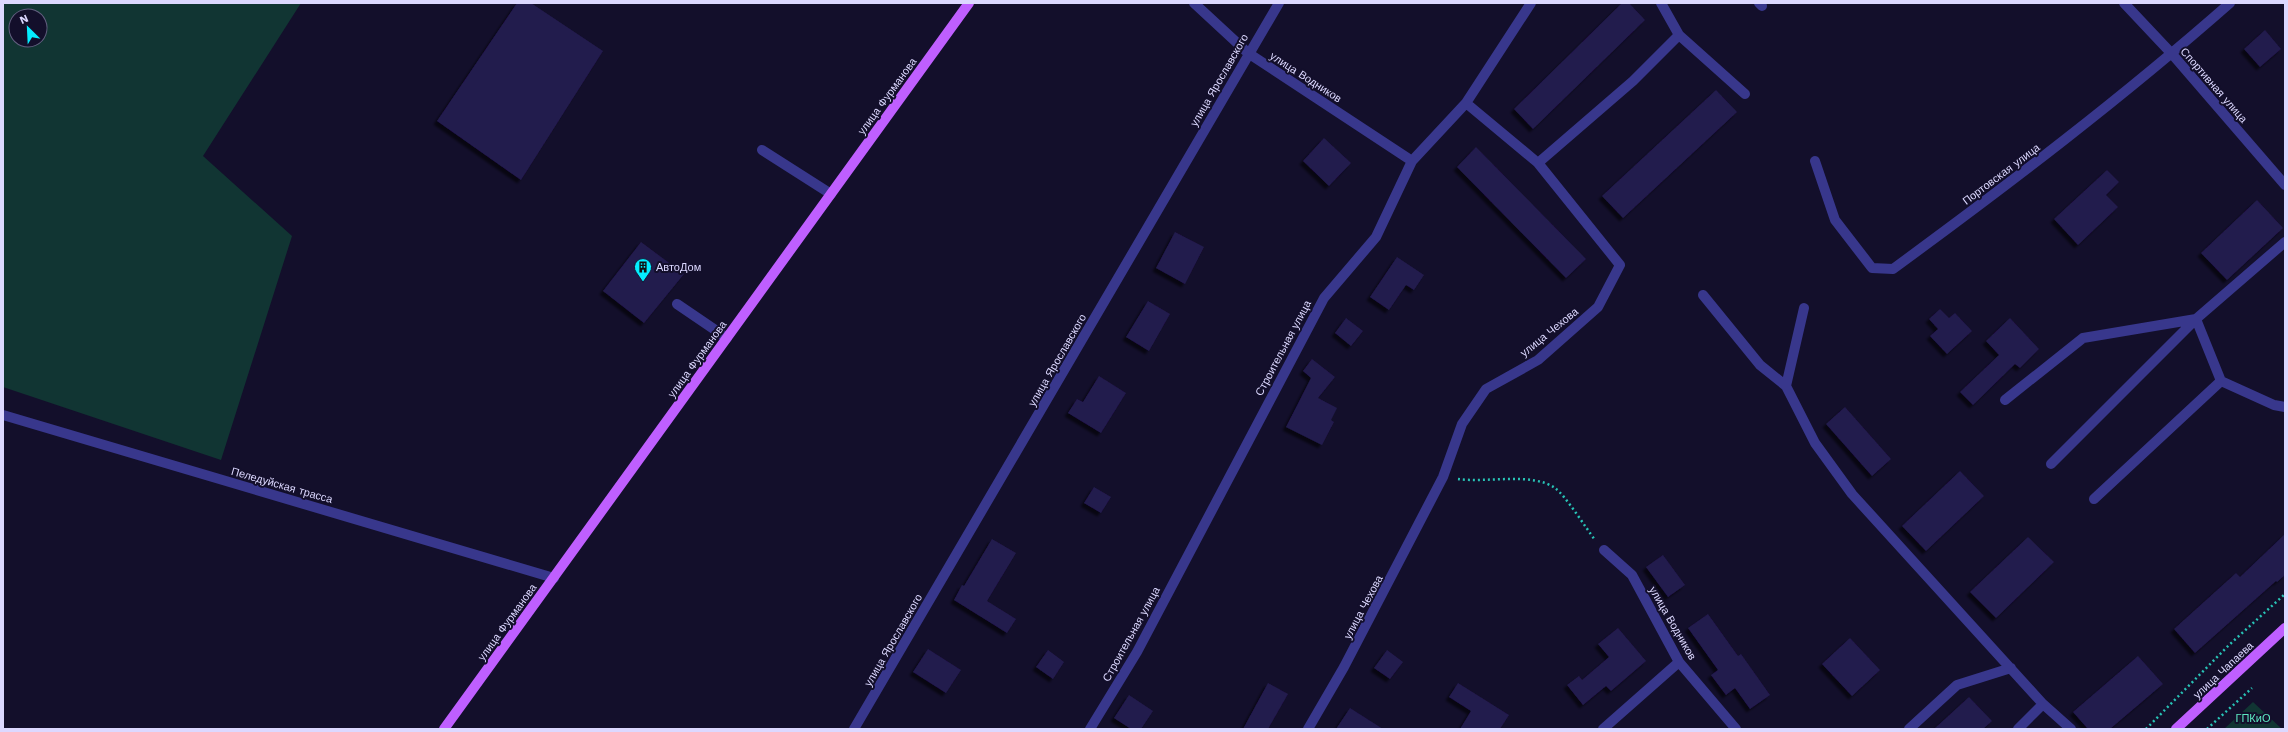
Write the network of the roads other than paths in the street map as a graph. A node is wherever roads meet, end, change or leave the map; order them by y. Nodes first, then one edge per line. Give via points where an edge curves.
1 (969, 3) edge
2 (1194, 3) edge
3 (1278, 3) edge
4 (1531, 3) edge
5 (1661, 3) edge
6 (2124, 3) edge
7 (2230, 3) edge
8 (1679, 35) junction
9 (1248, 54) junction
10 (2172, 54) junction
11 (1745, 94) dead end
12 (1466, 103) junction
13 (762, 150) dead end
14 (1412, 161) junction
15 (1816, 161) dead end
16 (1538, 163) junction
17 (2285, 185) edge
18 (831, 194) junction
19 (2285, 242) edge
20 (1704, 294) dead end
21 (677, 304) dead end
22 (1804, 308) dead end
23 (2196, 319) junction
24 (727, 338) junction
25 (2221, 380) junction
26 (1786, 386) junction
27 (2005, 400) dead end
28 (2285, 407) edge
29 (3, 415) edge
30 (2051, 464) dead end
31 (2094, 499) dead end
32 (1604, 550) road end
33 (554, 578) junction
34 (2285, 628) edge
35 (1679, 662) junction
36 (2011, 668) junction
37 (2043, 704) junction
38 (444, 729) edge
39 (854, 729) edge
40 (1090, 729) edge
41 (1308, 729) edge
42 (1603, 729) edge
43 (1736, 729) edge
44 (1909, 729) edge
45 (2018, 729) edge
46 (2071, 729) edge
47 (2176, 729) edge

1 - 18 main road, улица Фурманова
2 - 9 street, улица Водников
3 - 9 street, улица Ярославского
4 - 12 street, Строительная улица
5 - 8 street
6 - 10 street, Спортивная улица
7 - 10 street, Портовская улица
8 - 11 street
8 - 16 street via 1633,80
9 - 14 street, улица Водников
9 - 39 street, улица Ярославского
10 - 15 street, Портовская улица via 2015,179 1892,269 1872,268 1835,220
10 - 17 street, Спортивная улица
12 - 14 street, Строительная улица
12 - 16 street, улица Чехова
13 - 18 street
14 - 40 street, Строительная улица via 1376,237 1324,298 1137,652
16 - 41 street, улица Чехова via 1620,265 1598,307 1538,360 1486,389 1462,424 1443,477 1344,667
18 - 24 main road, улица Фурманова
19 - 23 street
20 - 26 street via 1760,365
21 - 24 street
22 - 26 street
23 - 25 street
23 - 27 street via 2083,338
23 - 30 street
24 - 33 main road, улица Фурманова
25 - 28 street via 2274,405
25 - 31 street
26 - 36 street via 1815,443 1852,494
29 - 33 street, Пеледуйская трасса
32 - 35 street, улица Водников via 1632,575
33 - 38 main road, улица Фурманова
34 - 47 main road, улица Чапаева
35 - 42 street
35 - 43 street, улица Водников
36 - 37 street
36 - 44 street via 1956,685
37 - 45 street
37 - 46 street

